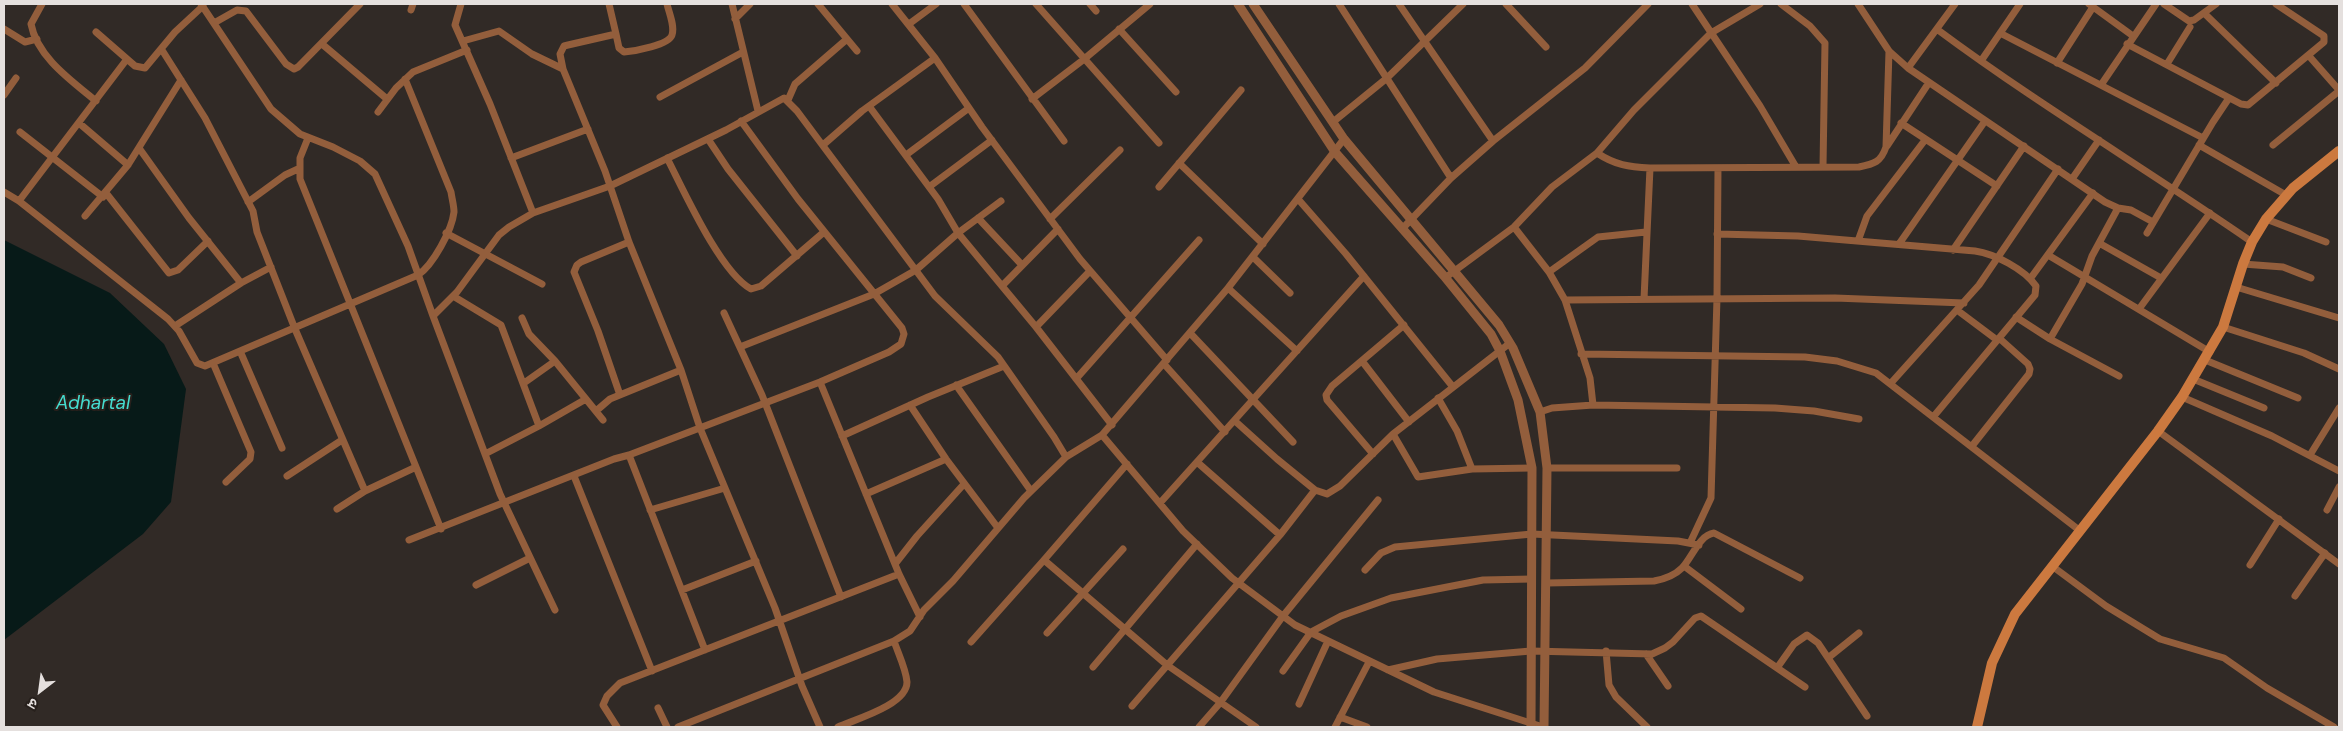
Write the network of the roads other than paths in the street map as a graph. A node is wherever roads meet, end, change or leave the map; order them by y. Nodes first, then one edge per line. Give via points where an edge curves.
1 (42, 4) edge
2 (360, 4) edge
3 (461, 4) edge
4 (609, 4) edge
5 (667, 4) edge
6 (732, 4) edge
7 (750, 4) edge
8 (818, 4) edge
9 (892, 4) edge
10 (936, 4) edge
11 (964, 4) edge
12 (1036, 4) edge
13 (1090, 4) edge
14 (1150, 4) edge
15 (1238, 4) edge
16 (1253, 4) edge
17 (1339, 4) edge
18 (1399, 4) edge
19 (1463, 4) edge
20 (1506, 4) edge
21 (1648, 4) edge
22 (1692, 4) edge
23 (1760, 4) edge
24 (1781, 4) edge
25 (1955, 4) edge
26 (2020, 4) edge
27 (2156, 4) edge
28 (2164, 4) edge
29 (2216, 4) edge
30 (2276, 4) edge
31 (202, 5) edge
32 (1862, 5) edge
33 (2091, 5) edge
34 (1096, 11) dead end
35 (2204, 13) junction
36 (735, 19) junction
37 (214, 23) junction
38 (909, 24) junction
39 (2190, 27) dead end
40 (4, 29) edge
41 (1120, 29) junction
42 (1938, 30) junction
43 (96, 32) dead end
44 (1711, 33) junction
45 (2000, 33) junction
46 (616, 34) junction
47 (2133, 36) junction
48 (847, 39) junction
49 (37, 40) junction
50 (463, 41) junction
51 (1424, 43) junction
52 (322, 44) junction
53 (2127, 44) junction
54 (1546, 48) dead end
55 (162, 50) junction
56 (467, 50) junction
57 (857, 51) dead end
58 (1889, 51) junction
59 (743, 52) junction
60 (2309, 56) junction
61 (934, 58) junction
62 (127, 59) junction
63 (1083, 60) junction
64 (1981, 61) junction
65 (2057, 63) junction
66 (2167, 64) junction
67 (563, 68) junction
68 (1908, 68) junction
69 (16, 78) dead end
70 (1387, 78) junction
71 (405, 79) junction
72 (181, 80) junction
73 (2276, 83) junction
74 (1928, 84) junction
75 (2101, 85) junction
76 (1241, 90) dead end
77 (2339, 91) edge
78 (1176, 92) dead end
79 (4, 95) edge
80 (660, 97) dead end
81 (1032, 98) junction
82 (2229, 98) junction
83 (387, 99) junction
84 (788, 100) junction
85 (96, 101) junction
86 (869, 106) junction
87 (969, 108) junction
88 (758, 111) junction
89 (378, 112) dead end
90 (741, 121) junction
91 (1985, 121) junction
92 (1333, 122) junction
93 (79, 123) junction
94 (1901, 123) junction
95 (588, 128) junction
96 (20, 132) dead end
97 (308, 138) junction
98 (708, 139) junction
99 (1344, 139) junction
100 (992, 140) junction
101 (1925, 140) junction
102 (2099, 140) junction
103 (1064, 141) dead end
104 (1494, 141) junction
105 (2201, 141) junction
106 (1159, 143) dead end
107 (823, 145) junction
108 (2273, 145) dead end
109 (2024, 146) junction
110 (1886, 147) junction
111 (138, 148) junction
112 (1120, 150) dead end
113 (2339, 151) edge
114 (1335, 152) junction
115 (1597, 153) junction
116 (906, 155) junction
117 (52, 157) junction
118 (511, 158) junction
119 (667, 158) junction
120 (1957, 161) junction
121 (1179, 163) junction
122 (128, 165) junction
123 (1796, 167) junction
124 (1823, 167) junction
125 (1650, 168) junction
126 (1718, 168) junction
127 (298, 169) junction
128 (2058, 169) junction
129 (1451, 178) junction
130 (2072, 178) junction
131 (610, 186) junction
132 (1997, 186) junction
133 (929, 187) junction
134 (1159, 187) dead end
135 (2173, 187) junction
136 (4, 192) edge
137 (2093, 193) junction
138 (105, 195) junction
139 (2286, 196) junction
140 (1298, 199) junction
141 (19, 201) junction
142 (1001, 201) dead end
143 (248, 202) junction
144 (2118, 208) junction
145 (533, 213) junction
146 (2210, 213) junction
147 (85, 216) dead end
148 (978, 218) junction
149 (1050, 219) junction
150 (2266, 219) junction
151 (1411, 220) junction
152 (2154, 222) junction
153 (1514, 227) junction
154 (1058, 229) junction
155 (1402, 229) junction
156 (824, 232) junction
157 (1646, 232) junction
158 (446, 233) junction
159 (958, 233) junction
160 (2147, 233) dead end
161 (1717, 234) junction
162 (1198, 240) dead end
163 (1858, 240) junction
164 (208, 241) junction
165 (629, 242) junction
166 (2252, 242) junction
167 (2326, 242) dead end
168 (2099, 243) junction
169 (1263, 244) junction
170 (1899, 244) junction
171 (1953, 250) junction
172 (485, 252) junction
173 (2048, 255) junction
174 (797, 256) junction
175 (1253, 256) junction
176 (1997, 256) junction
177 (2243, 264) junction
178 (1022, 265) junction
179 (271, 268) junction
180 (916, 270) junction
181 (1090, 271) junction
182 (1454, 272) junction
183 (1549, 272) junction
184 (418, 275) junction
185 (1364, 276) junction
186 (2083, 276) junction
187 (1445, 278) junction
188 (2161, 278) junction
189 (2311, 278) dead end
190 (2030, 279) junction
191 (242, 283) junction
192 (542, 284) dead end
193 (1002, 286) junction
194 (2236, 287) junction
195 (1228, 288) junction
196 (1290, 293) dead end
197 (874, 294) junction
198 (453, 296) junction
199 (1644, 298) junction
200 (1717, 298) junction
201 (1565, 300) junction
202 (1964, 303) junction
203 (351, 304) junction
204 (2139, 309) junction
205 (1957, 310) junction
206 (724, 314) dead end
207 (433, 316) junction
208 (1130, 316) junction
209 (2016, 317) junction
210 (522, 318) dead end
211 (2339, 318) edge
212 (1404, 325) junction
213 (175, 326) junction
214 (1036, 327) junction
215 (2224, 327) junction
216 (295, 329) junction
217 (1190, 333) junction
218 (1998, 339) junction
219 (2050, 339) junction
220 (1510, 343) junction
221 (740, 347) junction
222 (1500, 351) junction
223 (240, 352) junction
224 (1297, 352) junction
225 (1581, 354) junction
226 (1716, 355) junction
227 (2208, 356) junction
228 (556, 361) junction
229 (1166, 362) junction
230 (1362, 362) junction
231 (213, 363) junction
232 (1004, 366) junction
233 (2339, 369) edge
234 (681, 370) junction
235 (2119, 376) dead end
236 (1076, 379) junction
237 (2193, 379) junction
238 (524, 382) junction
239 (820, 382) junction
240 (1891, 383) junction
241 (956, 385) junction
242 (1453, 387) junction
243 (620, 395) junction
244 (2182, 397) junction
245 (1438, 398) junction
246 (2298, 398) dead end
247 (586, 399) junction
248 (1254, 401) junction
249 (765, 402) junction
250 (910, 405) junction
251 (1592, 405) junction
252 (1714, 408) junction
253 (2264, 408) dead end
254 (2339, 408) edge
255 (596, 411) junction
256 (1540, 412) junction
257 (1934, 416) junction
258 (1859, 419) dead end
259 (603, 420) dead end
260 (1235, 421) junction
261 (1409, 422) junction
262 (1112, 425) junction
263 (539, 426) junction
264 (700, 428) junction
265 (2158, 431) junction
266 (1225, 432) junction
267 (1393, 434) junction
268 (1102, 435) junction
269 (842, 436) junction
270 (342, 440) junction
271 (1293, 442) dead end
272 (1972, 446) junction
273 (282, 448) dead end
274 (485, 454) junction
275 (1373, 454) junction
276 (629, 455) junction
277 (2310, 455) junction
278 (1066, 457) junction
279 (946, 459) junction
280 (1197, 462) junction
281 (1127, 464) junction
282 (416, 466) junction
283 (1532, 468) junction
284 (1547, 468) junction
285 (1677, 468) dead end
286 (1472, 469) junction
287 (2339, 471) edge
288 (287, 476) dead end
289 (574, 476) junction
290 (226, 482) dead end
291 (964, 484) junction
292 (2339, 487) edge
293 (725, 488) junction
294 (365, 490) junction
295 (1315, 490) junction
296 (1031, 491) junction
297 (866, 494) junction
298 (1378, 500) dead end
299 (503, 502) junction
300 (1160, 503) junction
301 (337, 509) dead end
302 (650, 510) junction
303 (2327, 510) dead end
304 (2279, 519) junction
305 (998, 528) junction
306 (441, 529) junction
307 (2079, 530) junction
308 (1532, 534) junction
309 (1546, 534) junction
310 (1280, 535) junction
311 (409, 540) dead end
312 (1690, 543) junction
313 (1197, 544) junction
314 (1699, 545) junction
315 (1123, 549) dead end
316 (2325, 553) junction
317 (530, 558) junction
318 (1044, 560) junction
319 (756, 561) junction
320 (895, 564) junction
321 (2339, 564) edge
322 (2250, 565) dead end
323 (1684, 566) junction
324 (2052, 566) junction
325 (1365, 570) dead end
326 (898, 574) junction
327 (1800, 578) dead end
328 (1532, 579) junction
329 (1237, 582) junction
330 (1546, 583) junction
331 (476, 585) dead end
332 (682, 590) junction
333 (1083, 594) junction
334 (2295, 596) dead end
335 (841, 597) junction
336 (1741, 608) dead end
337 (555, 610) dead end
338 (1283, 616) junction
339 (920, 617) junction
340 (780, 621) junction
341 (1124, 629) junction
342 (1311, 632) junction
343 (1047, 633) dead end
344 (1859, 633) dead end
345 (894, 641) junction
346 (1328, 641) junction
347 (971, 642) dead end
348 (705, 650) junction
349 (1531, 651) junction
350 (1545, 651) junction
351 (1606, 651) junction
352 (1646, 654) junction
353 (1828, 658) junction
354 (1369, 662) junction
355 (1166, 665) junction
356 (1093, 667) dead end
357 (1776, 668) junction
358 (1388, 670) junction
359 (652, 671) junction
360 (1283, 671) dead end
361 (800, 679) junction
362 (1668, 686) dead end
363 (1805, 687) dead end
364 (1220, 703) junction
365 (1299, 704) dead end
366 (1132, 706) dead end
367 (658, 708) dead end
368 (1868, 716) dead end
369 (1340, 717) junction
370 (1531, 725) edge
371 (617, 727) edge
372 (667, 727) edge
373 (678, 727) edge
374 (820, 727) edge
375 (838, 727) edge
376 (1199, 727) edge
377 (1256, 727) edge
378 (1335, 727) edge
379 (1367, 727) edge
380 (1543, 727) edge
381 (1647, 727) edge
382 (1977, 727) edge
383 (2334, 727) edge

1 - 49 street via 31,24
2 - 52 street
3 - 50 street via 456,25
4 - 46 street
5 - 46 street via 673,29 666,43 624,52 619,48
6 - 36 street
7 - 36 street
8 - 48 street
9 - 38 street
10 - 38 street
11 - 81 street
12 - 63 street
13 - 34 street
14 - 41 street
15 - 114 street
16 - 92 street
17 - 70 street
18 - 51 street
19 - 51 street
20 - 54 street
21 - 104 street via 1585,68
22 - 44 street
23 - 44 street
24 - 124 street via 1810,26 1825,43
25 - 42 street
26 - 45 street
27 - 47 street
28 - 35 street via 2189,21
29 - 35 street
30 - 60 street via 2324,36 2322,45
31 - 37 street
31 - 55 street
32 - 58 street
33 - 47 street
33 - 65 street
35 - 73 street
36 - 59 street
37 - 52 street via 237,10 246,11 286,64 294,69
37 - 97 street via 271,109
38 - 61 street
39 - 66 street
40 - 49 street via 25,42
41 - 63 street
41 - 78 street
42 - 64 street
42 - 68 street
43 - 62 street
44 - 115 street via 1634,110
44 - 123 street
45 - 64 street
45 - 65 street
46 - 67 street via 564,46 560,54
47 - 53 street
48 - 57 street
48 - 84 street via 795,84
49 - 85 street via 66,76
50 - 56 street
50 - 67 street via 500,31 532,54
51 - 70 street
51 - 104 street
52 - 83 street
53 - 66 street
53 - 75 street
55 - 62 street via 145,68 138,68
55 - 72 street
56 - 71 street via 413,72
56 - 118 street
58 - 68 street
58 - 110 street
59 - 80 street
59 - 88 street
60 - 73 street
60 - 77 street
61 - 86 street
61 - 87 street
62 - 85 street
63 - 81 street
63 - 106 street
64 - 102 street
65 - 75 street
66 - 82 street
67 - 95 street
68 - 74 street
69 - 79 street
70 - 92 street
70 - 129 street
71 - 83 street
71 - 158 street via 452,192 454,210
72 - 111 street
72 - 143 street via 205,118
73 - 82 street via 2245,106
74 - 91 street
74 - 94 street
75 - 105 street
76 - 121 street
77 - 108 street
81 - 103 street
82 - 105 street
83 - 89 street
84 - 88 street via 780,99
84 - 107 street
85 - 93 street
86 - 107 street
86 - 116 street
87 - 100 street
87 - 116 street
88 - 90 street
90 - 98 street
90 - 156 street
91 - 109 street
91 - 120 street
92 - 99 street
93 - 117 street
93 - 122 street
94 - 101 street
94 - 110 street
95 - 118 street
95 - 131 street
96 - 117 street
97 - 127 street
97 - 184 street via 360,161 375,174
98 - 119 street
98 - 174 street
99 - 114 street
99 - 151 street
100 - 133 street
100 - 149 street
101 - 120 street
101 - 163 street via 1867,216
102 - 130 street
102 - 135 street
104 - 129 street
105 - 135 street
105 - 139 street
107 - 180 street
109 - 128 street
109 - 132 street
110 - 124 street via 1883,156 1872,164
111 - 122 street
111 - 164 street
112 - 149 street
113 - 139 main road
114 - 140 street
114 - 155 street
115 - 125 street via 1624,166
115 - 153 street via 1552,187
116 - 133 street
117 - 138 street
117 - 141 street
118 - 145 street
119 - 131 street
119 - 174 street via 707,236 745,286 751,289 761,286
120 - 132 street
120 - 170 street
121 - 134 street
121 - 169 street
122 - 138 street
123 - 124 street
123 - 126 street
125 - 126 street
125 - 157 street
126 - 161 street
127 - 143 street
127 - 203 street
128 - 130 street
128 - 176 street
129 - 151 street
130 - 137 street
131 - 145 street
131 - 165 street
132 - 171 street
133 - 159 street
135 - 146 street
135 - 152 street
136 - 141 street
137 - 144 street
137 - 173 street
138 - 147 street
138 - 164 street via 169,273 178,270
139 - 150 main road
140 - 169 street
140 - 185 street
141 - 213 street
142 - 148 street
143 - 179 street
144 - 152 street via 2131,210
144 - 168 street
145 - 172 street via 499,235
146 - 166 street
146 - 188 street
148 - 159 street
148 - 178 street
149 - 154 street
150 - 166 main road
150 - 167 street
151 - 155 street
151 - 182 street
152 - 160 street
153 - 182 street
153 - 183 street
154 - 178 street
154 - 181 street
155 - 187 street
156 - 174 street
156 - 197 street
157 - 183 street via 1598,237
157 - 199 street
158 - 172 street
158 - 184 street via 432,262
159 - 180 street
159 - 193 street
161 - 163 street
161 - 200 street
162 - 208 street
163 - 170 street
164 - 191 street
165 - 234 street
165 - 243 street via 581,262 574,272
166 - 177 main road
168 - 186 street
168 - 188 street
169 - 175 street
170 - 171 street
171 - 176 street
172 - 192 street
172 - 198 street
173 - 186 street
173 - 190 street
175 - 195 street
175 - 196 street
176 - 190 street
176 - 202 street
177 - 189 street via 2283,267
177 - 194 main road
178 - 193 street
179 - 191 street
179 - 216 street
180 - 197 street
180 - 232 street via 935,296
181 - 208 street
181 - 214 street
182 - 187 street
182 - 220 street via 1499,325
183 - 201 street
184 - 203 street
184 - 207 street
185 - 212 street
185 - 224 street
186 - 204 street
186 - 219 street via 2082,284
187 - 222 street via 1491,334
188 - 204 street
190 - 209 street via 2036,291
191 - 213 street
193 - 214 street
194 - 211 street
194 - 215 main road
195 - 217 street
195 - 224 street
197 - 221 street
197 - 239 street via 902,328 902,344
198 - 207 street
198 - 238 street via 501,325
199 - 200 street
199 - 201 street
200 - 202 street
200 - 226 street
201 - 225 street
202 - 205 street
203 - 216 street
203 - 282 street
204 - 227 street
205 - 218 street
205 - 240 street
206 - 221 street
207 - 274 street
208 - 229 street
208 - 236 street
209 - 218 street
209 - 219 street
210 - 228 street via 529,334
212 - 230 street
212 - 242 street
213 - 231 street via 197,363 202,367
214 - 236 street
215 - 227 main road
215 - 233 street via 2296,350
216 - 223 street
216 - 270 street
217 - 229 street
217 - 248 street
218 - 257 street
218 - 272 street via 2028,364 2029,374
219 - 235 street
220 - 222 street
220 - 256 street
221 - 249 street
222 - 242 street
222 - 283 street via 1518,400
223 - 231 street
223 - 273 street
224 - 248 street
225 - 226 street
225 - 251 street via 1590,378
226 - 240 street via 1837,361 1876,373
226 - 252 street
227 - 237 main road
227 - 246 street
228 - 238 street
228 - 247 street
229 - 262 street
229 - 266 street
230 - 261 street
230 - 275 street via 1332,386 1326,395
231 - 290 street via 251,452 245,464
232 - 241 street
232 - 278 street
234 - 243 street
234 - 264 street
236 - 262 street
237 - 244 main road
237 - 253 street
238 - 263 street
239 - 249 street
239 - 269 street
240 - 257 street
241 - 250 street
241 - 296 street
242 - 245 street
243 - 255 street
244 - 265 main road
244 - 277 street
245 - 261 street
245 - 286 street via 1457,431
247 - 255 street
247 - 263 street
248 - 260 street
248 - 271 street
249 - 264 street
249 - 335 street
250 - 269 street
250 - 279 street
251 - 252 street
251 - 256 street
252 - 258 street via 1775,408
252 - 312 street via 1711,498
254 - 277 street
255 - 259 street
256 - 284 street
257 - 272 street
260 - 266 street
260 - 295 street
261 - 267 street
262 - 268 street
263 - 274 street
264 - 276 street
264 - 293 street
265 - 304 street
265 - 307 main road
266 - 280 street
267 - 275 street
267 - 286 street via 1418,478
268 - 278 street
268 - 281 street
269 - 297 street
270 - 288 street
270 - 294 street
272 - 307 street
274 - 299 street
275 - 295 street via 1331,493
276 - 289 street
276 - 302 street
277 - 287 street
278 - 296 street
279 - 291 street
279 - 297 street
280 - 300 street
280 - 310 street
281 - 300 street
281 - 318 street
282 - 294 street
282 - 306 street
283 - 286 street
283 - 308 street
284 - 285 street
284 - 309 street
289 - 299 street
289 - 359 street
291 - 305 street
291 - 320 street
292 - 303 street
293 - 302 street
293 - 319 street
294 - 301 street
295 - 310 street
296 - 305 street
297 - 320 street
298 - 338 street
299 - 306 street
299 - 317 street
300 - 313 street
302 - 332 street
304 - 316 street
304 - 322 street
305 - 339 street
306 - 311 street
307 - 324 main road
308 - 309 street
308 - 325 street via 1395,547 1381,553
308 - 328 street
309 - 312 street
309 - 330 street
310 - 329 street
312 - 314 street
313 - 329 street
313 - 341 street
314 - 323 street
314 - 327 street via 1707,535 1714,533
315 - 333 street
316 - 321 street
316 - 334 street
317 - 331 street
317 - 337 street
318 - 333 street
318 - 347 street
319 - 332 street
319 - 340 street
320 - 326 street
323 - 330 street via 1668,578 1654,581
323 - 336 street
324 - 382 main road via 2011,622 1992,663
324 - 383 street via 2106,606 2160,639 2224,658
326 - 335 street
326 - 339 street
328 - 342 street via 1483,580 1391,598 1341,616
328 - 349 street
329 - 338 street
329 - 355 street
330 - 350 street
332 - 348 street
333 - 341 street
333 - 343 street
335 - 340 street
338 - 342 street
338 - 364 street
339 - 345 street via 910,631
340 - 348 street
340 - 361 street
341 - 355 street
341 - 356 street
342 - 346 street
342 - 360 street
344 - 353 street
345 - 361 street
345 - 375 street via 907,682 902,696 894,703
346 - 354 street
346 - 365 street
348 - 359 street
349 - 350 street
349 - 358 street via 1437,658
349 - 370 street
350 - 351 street
350 - 380 street
351 - 352 street
351 - 381 street via 1609,686
352 - 357 street via 1665,648 1701,616
352 - 362 street
353 - 357 street via 1818,643 1807,635 1798,639
353 - 368 street
354 - 358 street
354 - 369 street
355 - 364 street
355 - 366 street
357 - 363 street
358 - 370 street via 1434,692
359 - 371 street via 620,683 607,696 603,705
361 - 373 street
361 - 374 street
364 - 376 street
364 - 377 street
367 - 372 street
369 - 378 street
369 - 379 street
370 - 380 street

